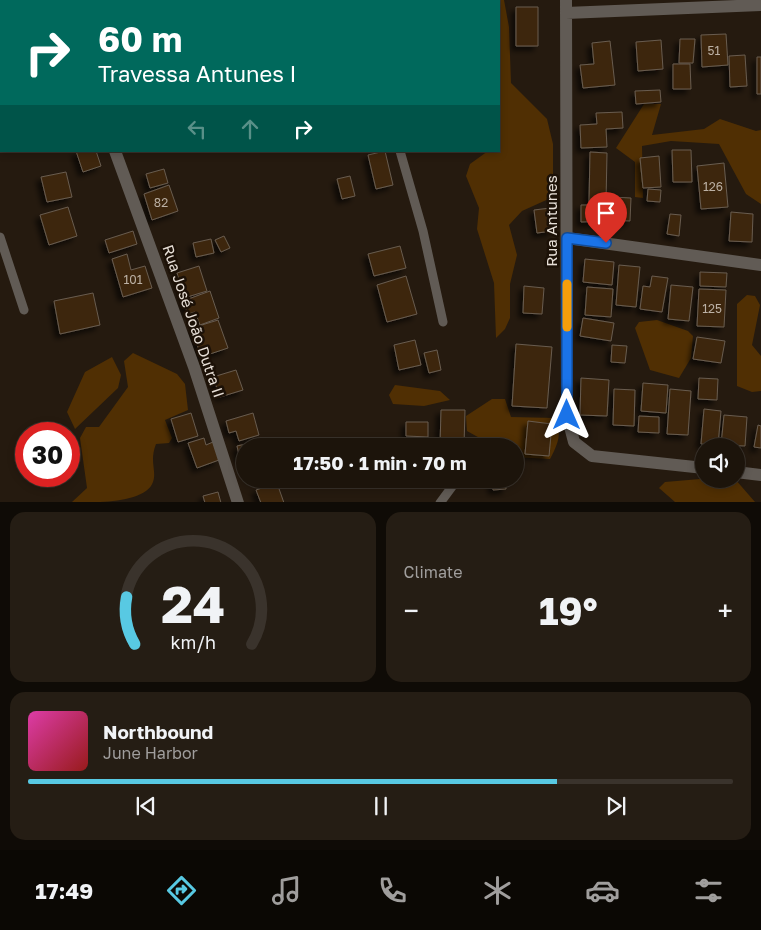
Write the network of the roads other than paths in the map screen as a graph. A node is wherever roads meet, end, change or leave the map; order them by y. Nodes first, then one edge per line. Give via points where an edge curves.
1 (566, 0) edge
2 (761, 5) edge
3 (566, 13) junction
4 (114, 152) edge
5 (400, 152) edge
6 (0, 237) edge
7 (567, 238) junction
8 (761, 265) edge
9 (24, 310) dead end
10 (443, 322) dead end
11 (695, 467) edge
12 (745, 473) edge
13 (761, 475) edge
14 (451, 488) edge
15 (238, 502) edge
16 (440, 502) edge

1 - 3 street, Rua Antunes
2 - 3 street
3 - 7 street, Rua Antunes
4 - 15 street, Rua José João Dutra II via 194,367
5 - 10 lane
6 - 9 lane
7 - 8 street
7 - 11 street, Rua Antunes via 567,415 574,442 592,456
12 - 13 street
14 - 16 lane

